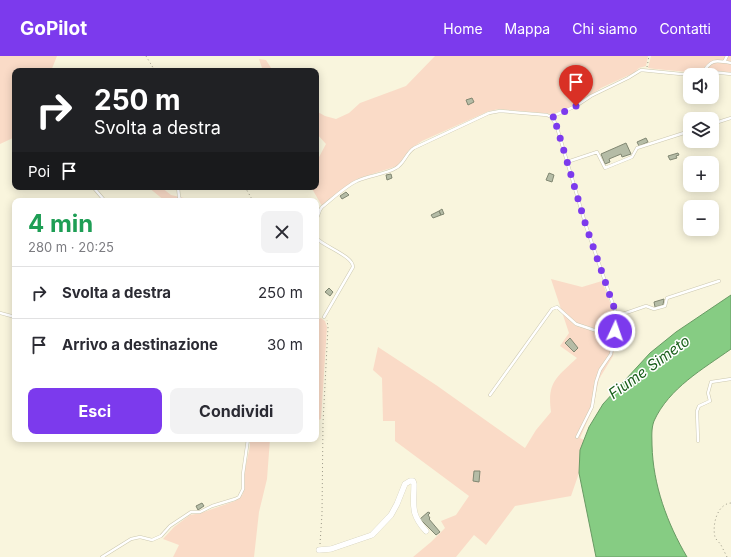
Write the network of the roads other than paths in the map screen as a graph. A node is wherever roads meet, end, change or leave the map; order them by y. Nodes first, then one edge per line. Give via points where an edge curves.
1 (727, 56) edge
2 (724, 62) junction
3 (731, 63) edge
4 (706, 68) edge
5 (683, 73) edge
6 (719, 73) edge
7 (731, 74) edge
8 (551, 118) junction
9 (731, 118) edge
10 (719, 122) edge
11 (683, 133) edge
12 (567, 162) junction
13 (96, 190) edge
14 (102, 198) edge
15 (319, 213) edge
16 (319, 240) edge
17 (719, 281) dead end
18 (0, 313) edge
19 (12, 316) edge
20 (324, 316) road end
21 (617, 316) junction
22 (618, 320) junction
23 (731, 379) edge
24 (490, 395) dead end
25 (577, 437) dead end
26 (698, 441) dead end
27 (248, 442) edge
28 (426, 531) dead end
29 (319, 550) road end
30 (102, 557) edge

1 - 2 lane
2 - 3 lane
2 - 4 lane via 713,61
5 - 8 lane via 641,70
6 - 7 lane
8 - 12 lane via 556,124
8 - 15 lane via 500,111 490,113 414,148 394,170 353,183 322,207
9 - 10 lane
11 - 12 lane via 637,148 632,157 605,168 597,152
12 - 21 lane
13 - 14 lane
16 - 20 lane via 348,258 353,264
17 - 21 lane via 667,298 665,306 654,309 646,306
18 - 19 lane
21 - 22 lane
22 - 24 lane via 611,329 603,333 576,324 557,307 552,309
22 - 25 lane via 611,354 600,370 592,407
23 - 26 lane via 711,382 708,392 710,401 699,406 697,411
27 - 30 lane via 243,489 239,497 200,512 191,512 170,526 161,536 152,540 140,537 132,539
28 - 29 street via 413,511 414,484 410,481 405,484 391,515 376,532 331,549

